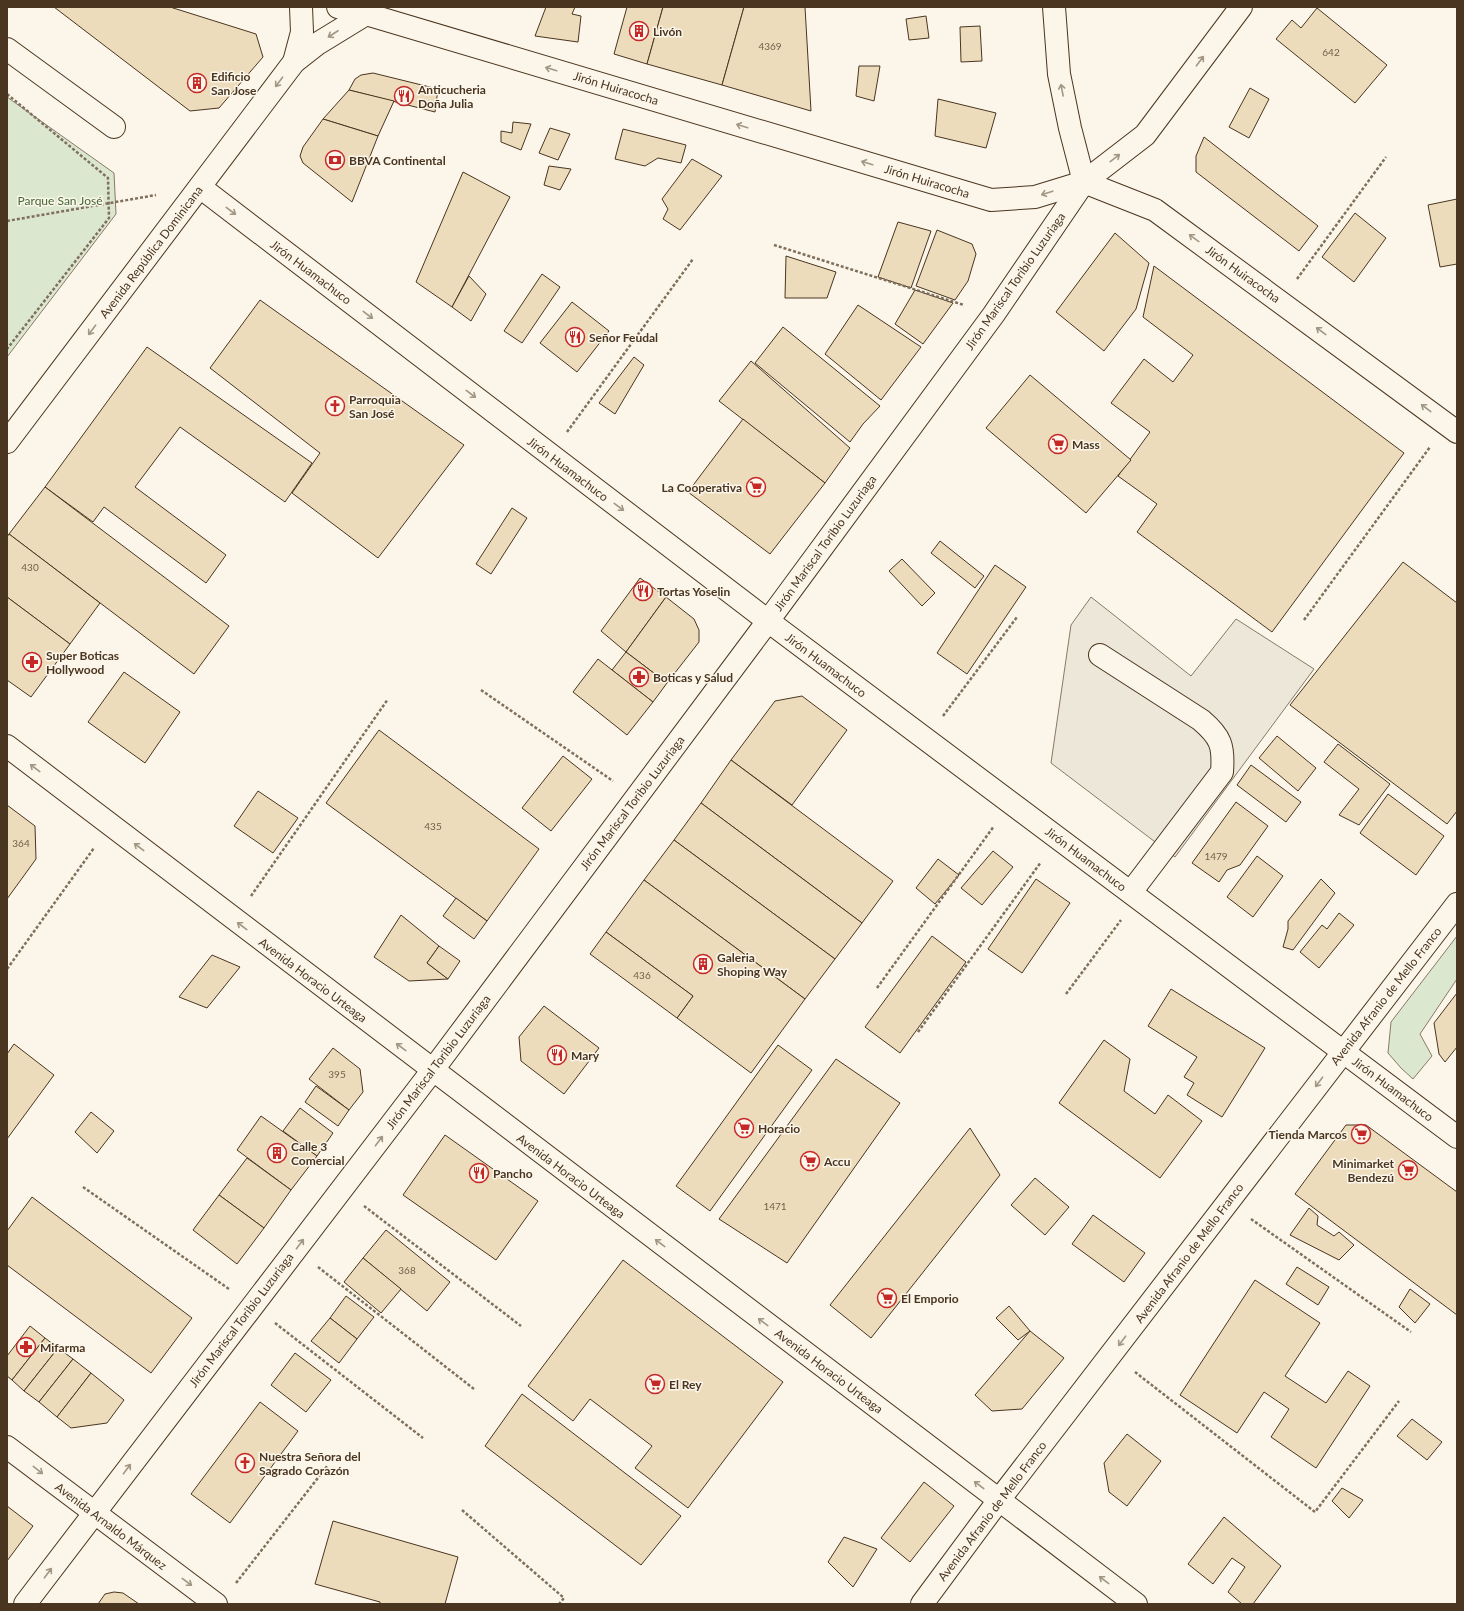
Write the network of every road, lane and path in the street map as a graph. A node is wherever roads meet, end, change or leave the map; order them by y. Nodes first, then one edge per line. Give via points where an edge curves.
1 (301, 7) edge
2 (338, 7) edge
3 (1054, 7) edge
4 (1241, 7) edge
5 (367, 10) edge
6 (7, 49) edge
7 (294, 62) junction
8 (7, 94) edge
9 (114, 127) dead end
10 (1386, 157) dead end
11 (1084, 182) junction
12 (200, 187) junction
13 (109, 205) junction
14 (7, 221) edge
15 (774, 245) dead end
16 (693, 259) dead end
17 (1281, 301) junction
18 (994, 314) junction
19 (7, 349) edge
20 (1452, 428) edge
21 (7, 442) edge
22 (550, 455) junction
23 (1017, 617) dead end
24 (1304, 620) dead end
25 (768, 621) junction
26 (1100, 655) dead end
27 (481, 690) dead end
28 (388, 699) dead end
29 (926, 739) junction
30 (7, 746) edge
31 (636, 797) junction
32 (1011, 803) junction
33 (111, 826) junction
34 (1058, 838) junction
35 (1134, 895) junction
36 (1457, 904) edge
37 (235, 920) junction
38 (7, 970) edge
39 (878, 988) dead end
40 (1066, 994) dead end
41 (918, 1032) dead end
42 (1343, 1051) junction
43 (432, 1071) junction
44 (1457, 1137) edge
45 (83, 1187) dead end
46 (342, 1189) junction
47 (1227, 1203) junction
48 (296, 1249) junction
49 (253, 1306) junction
50 (521, 1326) dead end
51 (1410, 1332) dead end
52 (1112, 1354) junction
53 (474, 1389) dead end
54 (1399, 1401) dead end
55 (423, 1438) dead end
56 (7, 1447) edge
57 (328, 1465) dead end
58 (999, 1500) junction
59 (462, 1510) dead end
60 (94, 1513) junction
61 (234, 1586) dead end
62 (25, 1604) edge
63 (216, 1604) edge
64 (560, 1604) edge
65 (922, 1604) edge
66 (1136, 1604) edge

1 - 7 street, Avenida República Dominicana via 302,32
2 - 5 street, Jirón Huiracocha
11 -> 3 street via 1059,74
11 -> 4 street, Jirón Mariscal Toribio Luzuriaga via 1145,135
5 -> 7 street, Avenida República Dominicana
11 -> 5 street, Jirón Huiracocha via 1035,197 991,200
6 - 9 street
7 -> 12 street, Avenida República Dominicana
8 - 13 path via 108,178
10 - 17 path
17 -> 11 street, Jirón Huiracocha via 1155,210
11 - 18 street, Jirón Mariscal Toribio Luzuriaga
12 - 13 path
12 -> 21 street, Avenida República Dominicana
12 -> 22 street, Jirón Huamachuco
13 - 14 path
13 - 19 path via 109,218
15 - 18 path
16 - 22 path
20 -> 17 street, Jirón Huiracocha
18 - 25 street, Jirón Mariscal Toribio Luzuriaga
20 - 24 path
22 -> 25 street, Jirón Huamachuco
23 - 29 path
25 - 29 street, Jirón Huamachuco
25 - 31 street, Jirón Mariscal Toribio Luzuriaga
26 - 35 street via 1201,720 1214,732 1221,744 1223,758 1222,772
27 - 31 path
28 - 37 path
29 - 32 street, Jirón Huamachuco
33 -> 30 street, Avenida Horacio Urteaga
31 - 43 street, Jirón Mariscal Toribio Luzuriaga
32 - 34 street, Jirón Huamachuco
32 - 39 path
37 -> 33 street, Avenida Horacio Urteaga
33 - 38 path
34 - 35 street, Jirón Huamachuco
34 - 41 path
35 - 40 path
35 - 42 street, Jirón Huamachuco
36 - 42 street, Avenida Afranio de Mello Franco
43 -> 37 street, Avenida Horacio Urteaga
42 - 44 street, Jirón Huamachuco
42 -> 47 street, Avenida Afranio de Mello Franco
46 -> 43 street, Jirón Mariscal Toribio Luzuriaga
58 -> 43 street, Avenida Horacio Urteaga
45 - 49 path
48 -> 46 street, Jirón Mariscal Toribio Luzuriaga
46 - 50 path
47 - 51 path
47 -> 52 street, Avenida Afranio de Mello Franco
48 - 49 street, Jirón Mariscal Toribio Luzuriaga
48 - 53 path
49 - 55 path
60 -> 49 street, Jirón Mariscal Toribio Luzuriaga
52 - 54 path via 1315,1512
52 - 58 street, Avenida Afranio de Mello Franco
56 -> 60 street, Avenida Arnaldo Márquez
57 - 61 path
58 - 65 street, Avenida Afranio de Mello Franco
66 -> 58 street, Avenida Horacio Urteaga
59 - 64 path via 564,1598
62 -> 60 street, Jirón Mariscal Toribio Luzuriaga
60 -> 63 street, Avenida Arnaldo Márquez

